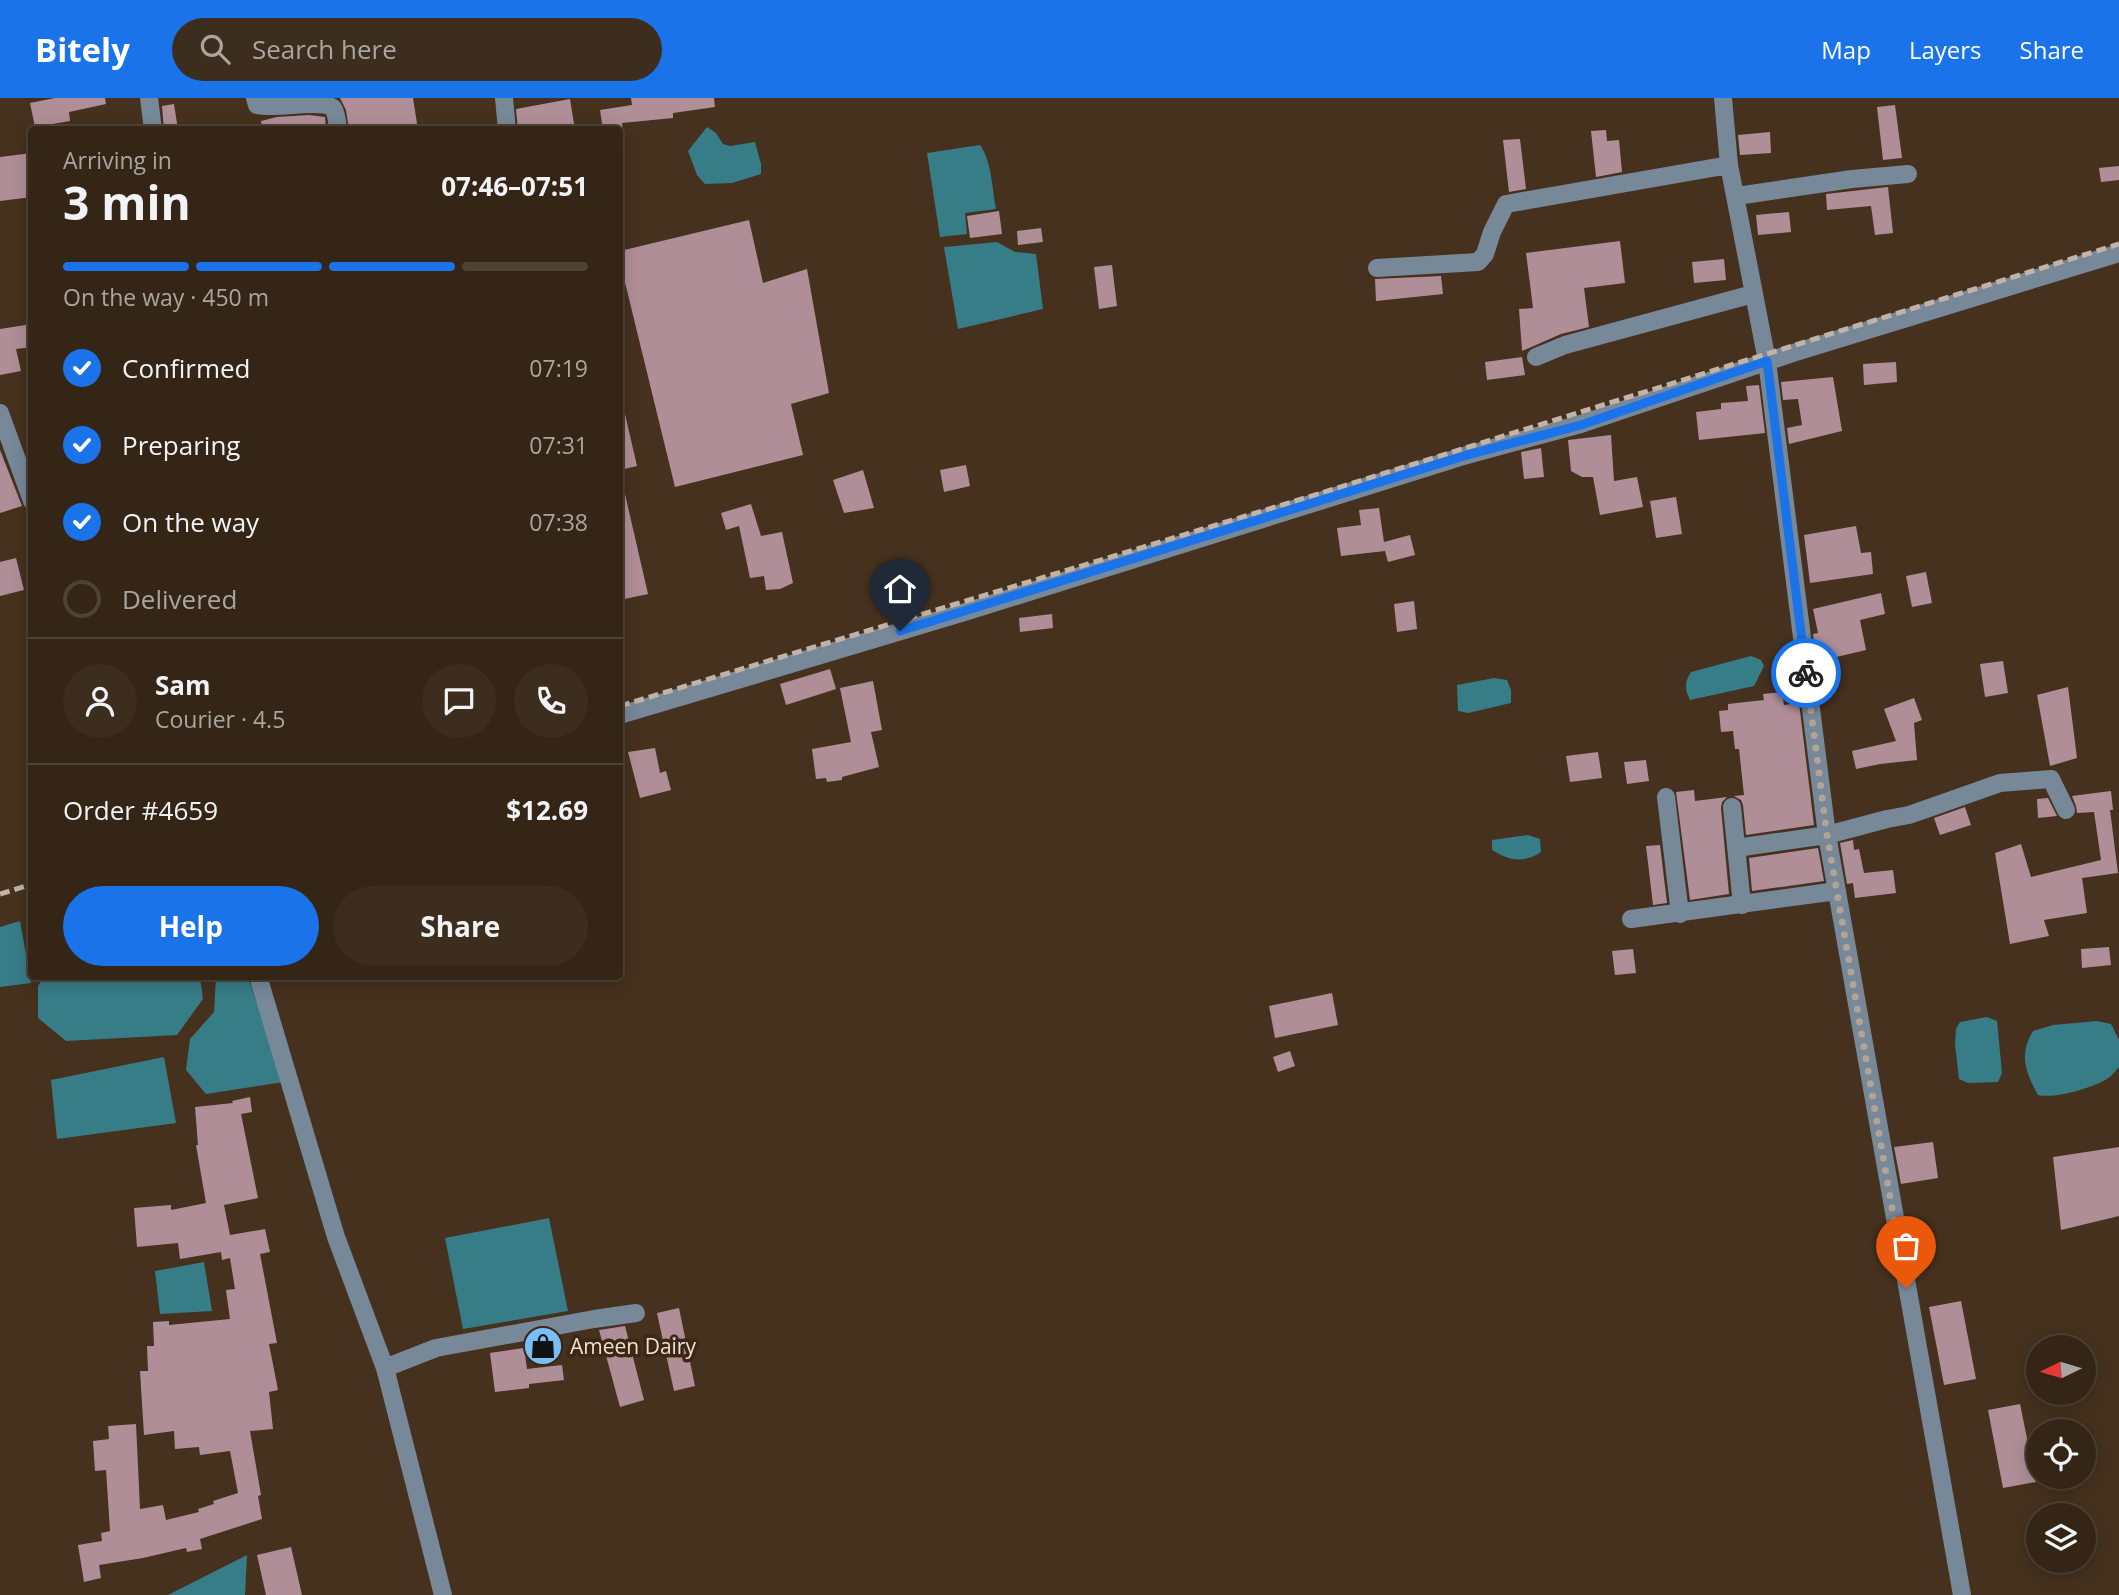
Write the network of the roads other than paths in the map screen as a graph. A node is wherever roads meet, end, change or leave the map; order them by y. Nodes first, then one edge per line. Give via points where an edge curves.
1 (149, 98) edge
2 (255, 98) edge
3 (1723, 98) edge
4 (508, 99) edge
5 (152, 126) edge
6 (337, 126) edge
7 (507, 126) edge
8 (1729, 165) junction
9 (1908, 174) dead end
10 (1737, 196) junction
11 (2119, 253) edge
12 (1377, 268) dead end
13 (1753, 295) junction
14 (1536, 357) dead end
15 (1767, 361) junction
16 (0, 413) edge
17 (28, 490) edge
18 (623, 714) edge
19 (1666, 797) dead end
20 (1732, 807) dead end
21 (2066, 810) dead end
22 (1827, 835) junction
23 (1736, 848) junction
24 (1837, 891) junction
25 (1742, 905) junction
26 (1680, 914) junction
27 (1631, 919) dead end
28 (259, 980) edge
29 (636, 1313) dead end
30 (385, 1368) junction
31 (443, 1595) edge
32 (1962, 1595) edge

1 - 5 street
2 - 6 street via 257,105 268,108 318,99 328,102 335,110
3 - 8 street
4 - 7 street
8 - 10 street
8 - 12 street via 1506,204 1478,262
9 - 10 street
10 - 13 street
11 - 15 street
13 - 14 street
13 - 15 street
15 - 18 street via 1581,425 1467,455
15 - 22 street
16 - 17 street
19 - 26 street
20 - 23 street
21 - 22 street via 2052,779 2032,779 2000,783 1909,815
22 - 23 street
22 - 24 street
23 - 25 street
24 - 25 street
24 - 32 street
25 - 26 street
26 - 27 street
28 - 30 street via 336,1237
29 - 30 street via 436,1348
30 - 31 street

